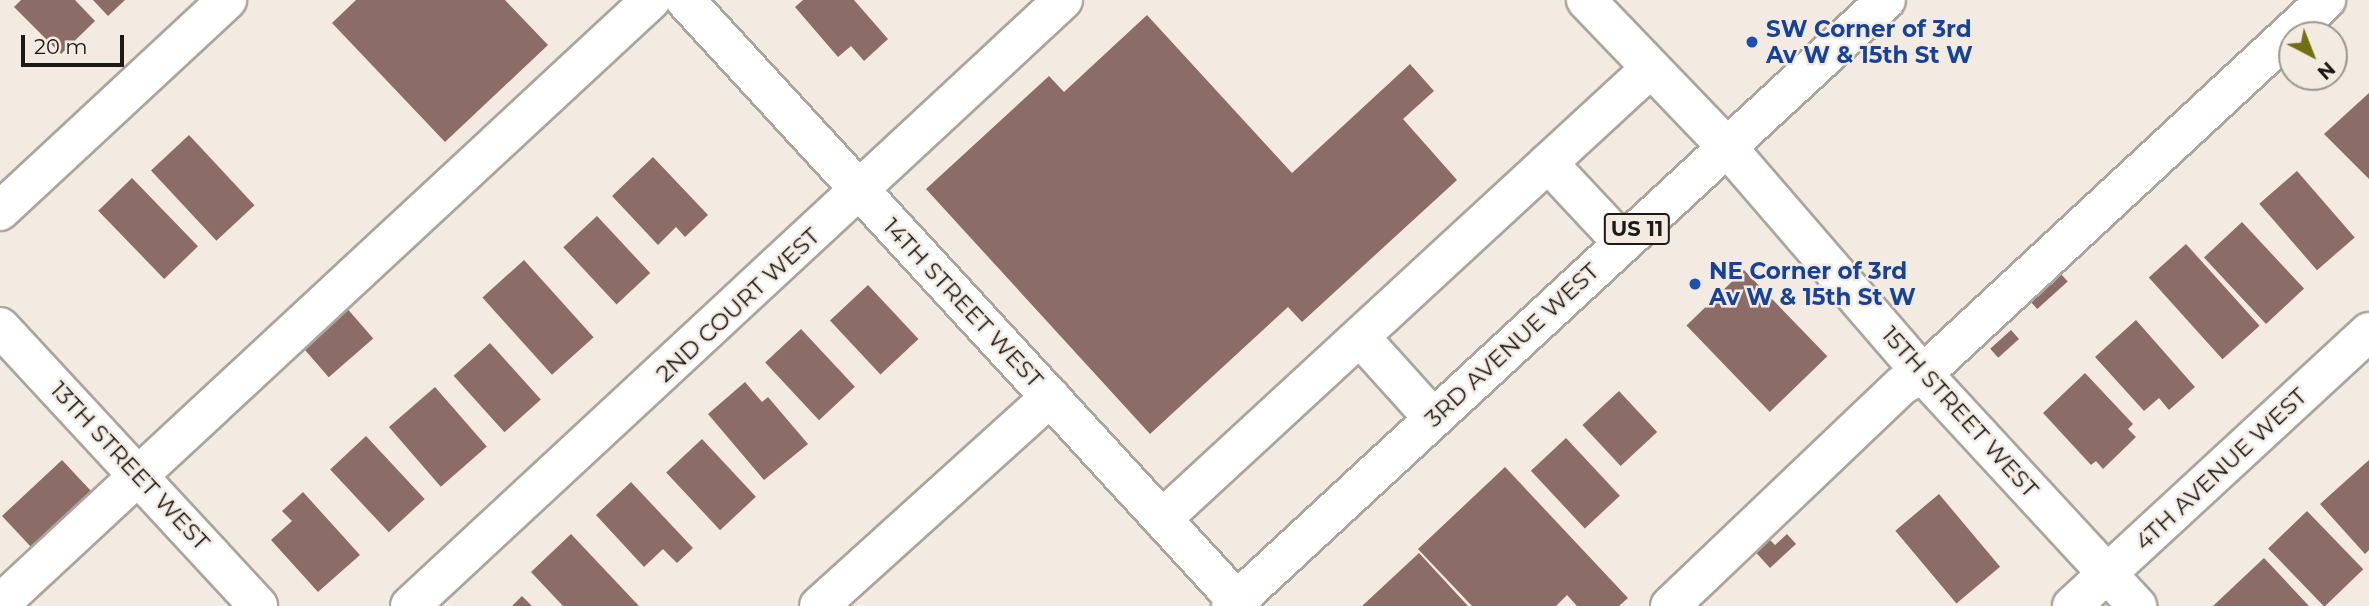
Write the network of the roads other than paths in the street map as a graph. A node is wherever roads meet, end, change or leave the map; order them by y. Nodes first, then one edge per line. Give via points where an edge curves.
1 (227, 0) edge
2 (650, 0) edge
3 (685, 0) edge
4 (1063, 0) edge
5 (1586, 0) edge
6 (1886, 0) edge
7 (2326, 0) edge
8 (1651, 68) junction
9 (1726, 146) junction
10 (1548, 163) junction
11 (861, 192) junction
12 (0, 211) edge
13 (1622, 242) junction
14 (0, 327) edge
15 (2369, 332) edge
16 (1360, 337) junction
17 (1923, 374) junction
18 (1050, 397) junction
19 (1433, 418) junction
20 (141, 476) junction
21 (1162, 519) junction
22 (2107, 574) junction
23 (0, 604) edge
24 (1237, 604) edge
25 (258, 606) edge
26 (410, 606) edge
27 (819, 606) edge
28 (1670, 606) edge
29 (2073, 606) edge
30 (2137, 606) edge

1 - 12 street
2 - 20 street
3 - 11 street, 14TH STREET WEST
4 - 11 street, 2ND COURT WEST
5 - 8 street, 15TH STREET WEST
6 - 9 street, 3RD AVENUE WEST / US 11
7 - 17 street
8 - 9 street, 15TH STREET WEST
8 - 10 street
9 - 13 street, 3RD AVENUE WEST / US 11
9 - 17 street, 15TH STREET WEST
10 - 13 street
10 - 16 street
11 - 18 street, 14TH STREET WEST
11 - 26 street, 2ND COURT WEST
13 - 19 street, 3RD AVENUE WEST / US 11
14 - 20 street, 13TH STREET WEST
15 - 22 street, 4TH AVENUE WEST
16 - 19 street
16 - 21 street
17 - 22 street, 15TH STREET WEST
17 - 28 street via 1902,385
18 - 21 street, 14TH STREET WEST
18 - 27 street
19 - 24 street, 3RD AVENUE WEST / US 11
20 - 23 street
20 - 25 street, 13TH STREET WEST
21 - 24 street, 14TH STREET WEST
22 - 29 street, 4TH AVENUE WEST
22 - 30 street, 15TH STREET WEST

